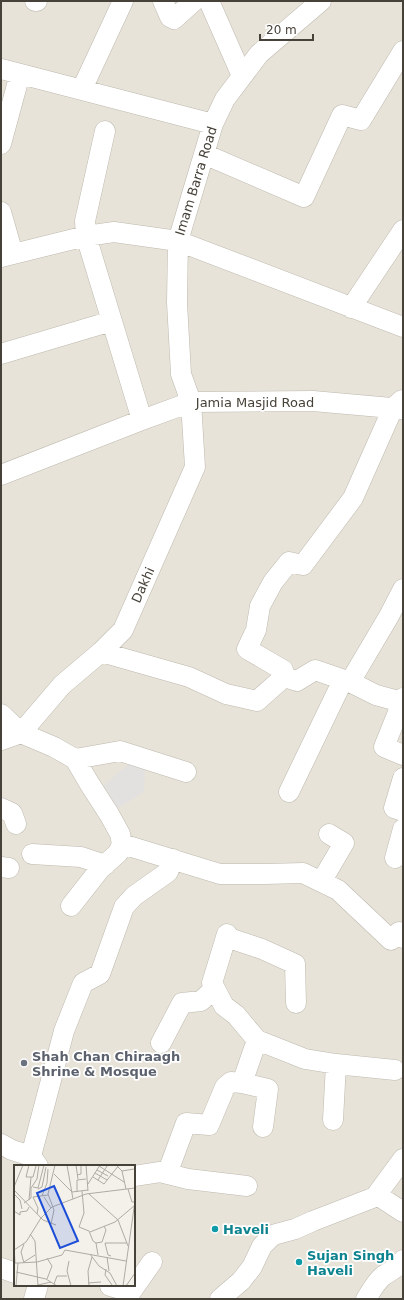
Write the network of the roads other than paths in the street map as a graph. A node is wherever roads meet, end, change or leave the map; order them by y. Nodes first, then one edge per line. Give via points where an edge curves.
1 (124, 1) edge
2 (163, 1) edge
3 (194, 1) edge
4 (210, 1) edge
5 (321, 1) edge
6 (403, 52) edge
7 (10, 72) edge
8 (242, 76) junction
9 (82, 89) junction
10 (213, 124) junction
11 (105, 131) dead end
12 (1, 144) edge
13 (204, 154) junction
14 (1, 212) edge
15 (403, 230) edge
16 (86, 236) junction
17 (178, 241) junction
18 (7, 256) edge
19 (351, 308) junction
20 (112, 321) junction
21 (403, 327) edge
22 (1, 354) edge
23 (191, 402) junction
24 (400, 405) edge
25 (142, 420) junction
26 (1, 475) edge
27 (403, 589) edge
28 (101, 652) junction
29 (284, 677) junction
30 (346, 681) junction
31 (403, 699) edge
32 (1, 714) edge
33 (21, 733) junction
34 (1, 740) edge
35 (403, 755) edge
36 (75, 759) junction
37 (186, 772) dead end
38 (403, 778) edge
39 (289, 792) dead end
40 (1, 808) edge
41 (403, 811) edge
42 (16, 824) dead end
43 (403, 829) edge
44 (329, 834) dead end
45 (122, 844) junction
46 (32, 854) dead end
47 (394, 858) dead end
48 (173, 859) junction
49 (105, 865) junction
50 (321, 882) junction
51 (71, 906) dead end
52 (403, 938) edge
53 (214, 989) junction
54 (296, 1003) dead end
55 (257, 1040) junction
56 (161, 1043) dead end
57 (336, 1064) junction
58 (395, 1070) dead end
59 (242, 1083) junction
60 (333, 1120) dead end
61 (263, 1127) dead end
62 (1, 1144) edge
63 (403, 1159) edge
64 (34, 1161) edge
65 (168, 1174) junction
66 (135, 1176) edge
67 (247, 1186) dead end
68 (377, 1195) junction
69 (403, 1212) edge
70 (403, 1260) edge
71 (152, 1262) dead end
72 (1, 1268) edge
73 (14, 1273) edge
74 (38, 1286) edge
75 (109, 1290) edge
76 (34, 1299) edge
77 (220, 1299) edge
78 (366, 1299) edge

1 - 9 street
2 - 3 street via 170,17 174,19
4 - 8 street
5 - 8 street, Imam Barra Road via 258,54
6 - 13 street via 361,120 342,115 304,197
7 - 9 street
7 - 12 street
8 - 10 street, Imam Barra Road via 225,99
9 - 10 street
10 - 13 street, Imam Barra Road
11 - 16 street via 85,221
13 - 17 street, Imam Barra Road
14 - 18 street
15 - 19 street
16 - 17 street via 114,232
16 - 18 street
16 - 20 street
17 - 19 street
17 - 23 street, Imam Barra Road via 177,303 181,374
19 - 21 street
20 - 22 street
20 - 25 street
23 - 24 street, Jamia Masjid Road
23 - 25 street, Jamia Masjid Road
23 - 28 street, Dakhi via 195,467 123,630
24 - 29 street via 353,498 303,565 289,562 273,582 260,606 256,630 247,649 283,670
25 - 26 street, Jamia Masjid Road
27 - 30 street via 389,616
28 - 29 street via 189,677 226,694 257,701
28 - 33 street, Dakhi via 62,685
29 - 30 street via 297,681 314,670
30 - 31 street via 376,695 398,701
30 - 39 street
31 - 35 street via 384,747
32 - 33 street
33 - 34 street
33 - 36 street
36 - 37 street via 120,751
36 - 45 street via 120,834
38 - 41 street via 394,808
40 - 42 street via 12,813
43 - 47 street
44 - 50 street via 344,843
45 - 48 street
45 - 49 street via 118,853
46 - 49 street via 81,857
48 - 50 street via 220,874 302,873
48 - 64 street via 168,872 134,896 124,907 100,974 83,983 64,1031
49 - 51 street
50 - 52 street via 338,890 391,940 398,932
53 - 54 street via 212,984 226,936 296,964
53 - 55 street via 224,1006 236,1015
53 - 56 street via 201,1000 182,1003
55 - 57 street via 305,1059
55 - 59 street
57 - 58 street
57 - 60 street
59 - 61 street via 268,1089
59 - 65 street via 231,1082 225,1087 209,1125 186,1123
62 - 64 street
63 - 68 street
65 - 66 street via 160,1172
65 - 67 street
68 - 69 street
68 - 77 street via 295,1229 273,1235 262,1246 252,1267 241,1281
70 - 78 street via 400,1265 383,1276
71 - 75 street via 131,1292
72 - 73 street
74 - 76 street

